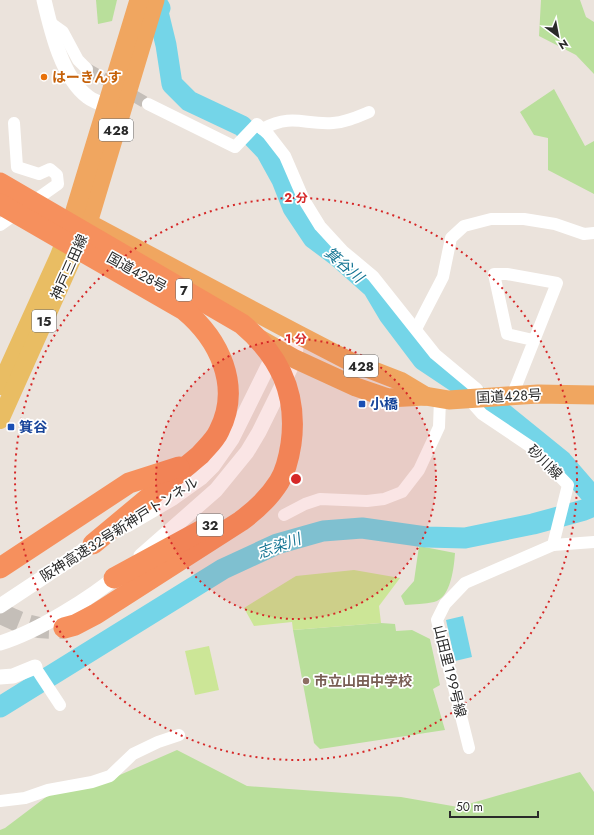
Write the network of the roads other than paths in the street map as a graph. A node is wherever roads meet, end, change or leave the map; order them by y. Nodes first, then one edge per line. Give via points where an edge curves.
1 (44, 0) edge
2 (139, 0) edge
3 (155, 0) edge
4 (49, 22) junction
5 (87, 69) tunnel mouth
6 (148, 104) tunnel mouth
7 (108, 106) junction
8 (369, 112) dead end
9 (14, 123) dead end
10 (258, 128) junction
11 (0, 183) edge
12 (0, 192) edge
13 (0, 204) edge
14 (26, 207) junction
15 (88, 223) junction
16 (0, 225) edge
17 (594, 233) edge
18 (75, 234) junction
19 (416, 329) junction
20 (297, 334) junction
21 (533, 340) junction
22 (278, 348) junction
23 (295, 359) junction
24 (0, 386) edge
25 (594, 395) edge
26 (512, 396) junction
27 (433, 398) junction
28 (477, 398) junction
29 (0, 420) edge
30 (289, 453) junction
31 (189, 463) junction
32 (284, 516) dead end
33 (594, 542) edge
34 (554, 543) junction
35 (93, 544) junction
36 (0, 568) edge
37 (114, 578) junction
38 (0, 606) edge
39 (64, 628) tunnel mouth
40 (0, 643) edge
41 (36, 668) joint
42 (0, 677) edge
43 (60, 705) dead end
44 (179, 735) dead end
45 (469, 748) dead end
46 (0, 801) edge

1 - 4 street
2 - 7 highway, 428
3 - 15 highway, 428
4 - 5 street via 63,32 78,60
4 - 7 street via 53,38 70,76 88,98
6 - 10 street via 235,147
7 - 18 highway, 428
8 - 10 street via 332,123 293,119
9 - 14 street via 17,166 39,174 50,169 57,175 58,184
10 - 19 street via 285,156 304,200 320,226 343,251 373,276
11 - 30 highway, 7 via 227,314 254,334 275,358 287,387 293,419
12 - 14 street
13 - 31 highway, 7 via 184,310 208,333 216,346 227,376 228,406 219,432 200,455
14 - 16 street
14 - 18 street
15 - 18 main road, 神戸三田線 / 15
15 - 20 highway, 国道428号 / 428
17 - 19 street via 584,234 555,224 524,218 491,219 464,226 451,238 443,277
18 - 22 highway, 国道428号 / 428
18 - 24 main road, 神戸三田線 / 15 via 64,246
18 - 29 main road, 神戸三田線 / 15
19 - 28 street via 435,354
20 - 22 street, 阪神高速32号新神戸トンネル
20 - 23 street, 阪神高速32号新神戸トンネル / 32
20 - 27 highway, 国道428号 / 428
21 - 21 street via 557,283 494,274 507,334
21 - 26 street
22 - 23 highway, 国道428号 / 428
22 - 35 street, 阪神高速32号新神戸トンネル via 232,439 213,466 173,498
23 - 27 highway, 国道428号 / 428 via 356,387 388,398
23 - 37 street, 阪神高速32号新神戸トンネル / 32 via 259,432 232,471 197,509
25 - 26 highway, 国道428号 / 428
26 - 28 highway, 国道428号 / 428
27 - 28 highway, 国道428号 / 428
27 - 32 street via 439,427 419,470 402,492 384,499 367,501 320,500 305,504
28 - 34 street, 砂川線 via 482,414 531,447 568,485
30 - 37 highway, 32 via 272,478 251,499 193,536
30 - 39 highway via 280,481 252,512 96,614
31 - 35 highway, 7
31 - 36 highway, 7 via 129,483
33 - 34 street
34 - 45 street, 山田里１９９号線 via 465,583 445,604 437,620
35 - 38 street, 阪神高速32号新神戸トンネル
37 - 40 street, 阪神高速32号新神戸トンネル / 32 via 41,625
41 - 42 street via 13,676
41 - 43 street
44 - 46 street via 133,754 110,776 25,798

